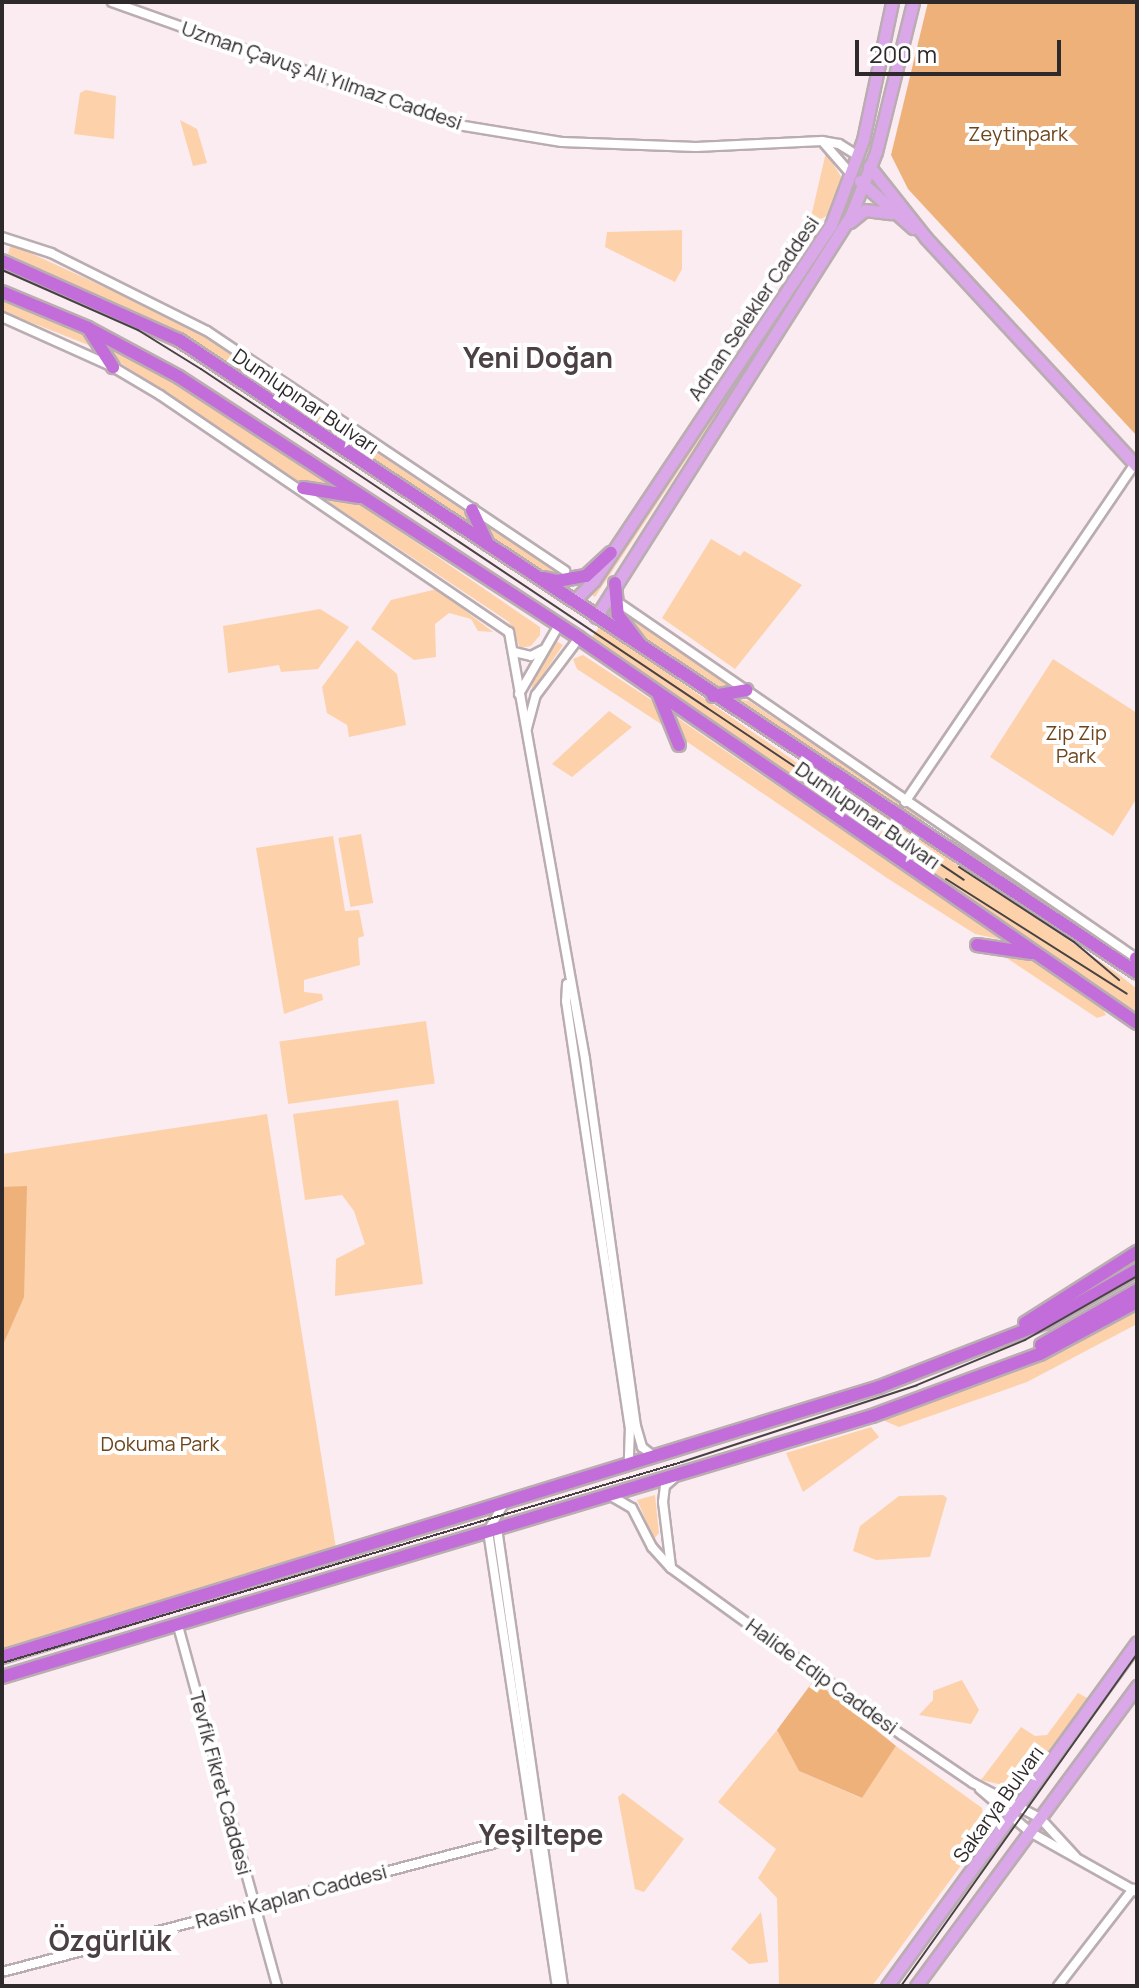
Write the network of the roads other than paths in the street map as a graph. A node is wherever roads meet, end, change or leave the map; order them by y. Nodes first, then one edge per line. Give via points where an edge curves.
1 (112, 2) edge
2 (892, 2) edge
3 (913, 2) edge
4 (864, 134) junction
5 (822, 141) junction
6 (839, 144) junction
7 (858, 156) junction
8 (871, 167) junction
9 (851, 174) junction
10 (865, 184) junction
11 (896, 215) junction
12 (844, 228) junction
13 (2, 237) edge
14 (926, 238) junction
15 (2, 261) edge
16 (2, 292) edge
17 (2, 317) edge
18 (88, 328) junction
19 (113, 367) junction
20 (1136, 466) edge
21 (303, 488) junction
22 (366, 498) junction
23 (472, 510) junction
24 (489, 547) junction
25 (611, 553) junction
26 (565, 571) dead end
27 (531, 574) junction
28 (615, 583) junction
29 (574, 601) junction
30 (622, 605) dead end
31 (596, 617) junction
32 (559, 625) junction
33 (579, 638) junction
34 (543, 650) junction
35 (514, 652) junction
36 (646, 652) junction
37 (746, 690) junction
38 (658, 693) junction
39 (519, 694) junction
40 (713, 696) junction
41 (526, 733) junction
42 (679, 745) dead end
43 (905, 802) junction
44 (912, 821) junction
45 (938, 825) junction
46 (977, 945) dead end
47 (1034, 953) junction
48 (1137, 958) edge
49 (1137, 973) edge
50 (1137, 1023) edge
51 (1137, 1252) edge
52 (1137, 1270) edge
53 (1137, 1290) edge
54 (1137, 1302) edge
55 (1012, 1334) junction
56 (983, 1378) junction
57 (633, 1426) junction
58 (652, 1455) junction
59 (629, 1462) junction
60 (673, 1479) junction
61 (607, 1494) junction
62 (503, 1504) junction
63 (492, 1530) junction
64 (671, 1568) junction
65 (158, 1611) junction
66 (178, 1626) junction
67 (1137, 1642) edge
68 (2, 1657) edge
69 (2, 1677) edge
70 (1137, 1686) edge
71 (973, 1783) junction
72 (1020, 1805) junction
73 (1040, 1818) junction
74 (1010, 1819) junction
75 (1030, 1832) junction
76 (534, 1833) junction
77 (1075, 1856) junction
78 (1135, 1891) edge
79 (255, 1906) junction
80 (2, 1972) edge
81 (277, 1986) edge
82 (560, 1986) edge
83 (887, 1986) edge
84 (916, 1986) edge
85 (1058, 1986) edge

1 - 5 street, Uzman Çavuş Ali Yılmaz Caddesi via 458,125 562,142 696,147
2 - 4 main road, Adnan Selekler Caddesi
3 - 8 main road, Adnan Selekler Caddesi
4 - 6 street via 852,144
4 - 7 main road, Adnan Selekler Caddesi
5 - 6 street, Uzman Çavuş Ali Yılmaz Caddesi
5 - 9 street
6 - 7 street
7 - 8 main road
7 - 9 main road, Adnan Selekler Caddesi
8 - 10 main road, Adnan Selekler Caddesi
8 - 14 main road
9 - 10 main road
9 - 25 main road, Adnan Selekler Caddesi via 819,244
10 - 11 main road
10 - 12 main road, Adnan Selekler Caddesi
11 - 12 main road, Adnan Selekler Caddesi via 865,210
11 - 14 main road
12 - 28 main road, Adnan Selekler Caddesi
13 - 23 street, Dumlupınar Bulvarı via 64,259 207,331
14 - 20 main road
15 - 24 highway, Dumlupınar Bulvarı via 179,340
16 - 18 highway, Dumlupınar Bulvarı
17 - 19 street
18 - 19 highway
18 - 22 highway, Dumlupınar Bulvarı via 179,377
19 - 21 street
20 - 43 street
21 - 22 highway
21 - 35 street via 505,626
22 - 32 highway, Dumlupınar Bulvarı
23 - 24 highway
23 - 26 street, Dumlupınar Bulvarı
24 - 27 highway, Dumlupınar Bulvarı
25 - 27 highway via 586,576 557,581
25 - 29 main road, Adnan Selekler Caddesi
27 - 29 highway, Dumlupınar Bulvarı
28 - 31 main road, Adnan Selekler Caddesi
28 - 36 highway via 618,615
29 - 31 highway, Dumlupınar Bulvarı
29 - 32 highway
30 - 37 street
31 - 33 highway
31 - 36 highway, Dumlupınar Bulvarı
32 - 33 highway, Dumlupınar Bulvarı
32 - 34 street
33 - 38 highway, Dumlupınar Bulvarı
33 - 41 street via 536,695
34 - 35 street via 531,656
34 - 39 street
35 - 39 street
36 - 40 highway, Dumlupınar Bulvarı
37 - 40 highway
37 - 43 street
38 - 42 highway
38 - 47 highway, Dumlupınar Bulvarı
39 - 41 street
40 - 44 highway, Dumlupınar Bulvarı via 865,798
41 - 57 street
43 - 45 street
44 - 45 highway
44 - 49 highway, Dumlupınar Bulvarı
45 - 48 street
46 - 47 highway
47 - 50 highway, Dumlupınar Bulvarı
51 - 55 highway
52 - 55 highway via 1044,1323
53 - 56 highway
54 - 56 highway
55 - 58 highway via 879,1387
56 - 60 highway
57 - 58 street
57 - 59 street
58 - 59 highway
59 - 62 highway
60 - 61 highway
60 - 64 street via 665,1486 663,1502
61 - 63 highway
61 - 64 street, Halide Edip Caddesi via 632,1508 652,1547
62 - 63 street
62 - 65 highway
63 - 66 highway
63 - 76 street
63 - 82 street
64 - 71 street, Halide Edip Caddesi
65 - 66 highway
65 - 68 highway
66 - 69 highway
66 - 79 street, Tevfik Fikret Caddesi
67 - 72 main road, Sakarya Bulvarı
70 - 73 main road, Sakarya Bulvarı
71 - 72 street
71 - 74 street
72 - 73 street
72 - 74 main road, Sakarya Bulvarı
73 - 75 main road, Sakarya Bulvarı
73 - 77 street
74 - 75 street
74 - 83 main road, Sakarya Bulvarı
75 - 77 street
75 - 84 main road, Sakarya Bulvarı
76 - 79 street, Rasih Kaplan Caddesi
76 - 82 street
77 - 78 street
78 - 85 street
79 - 80 street, Rasih Kaplan Caddesi
79 - 81 street, Tevfik Fikret Caddesi

